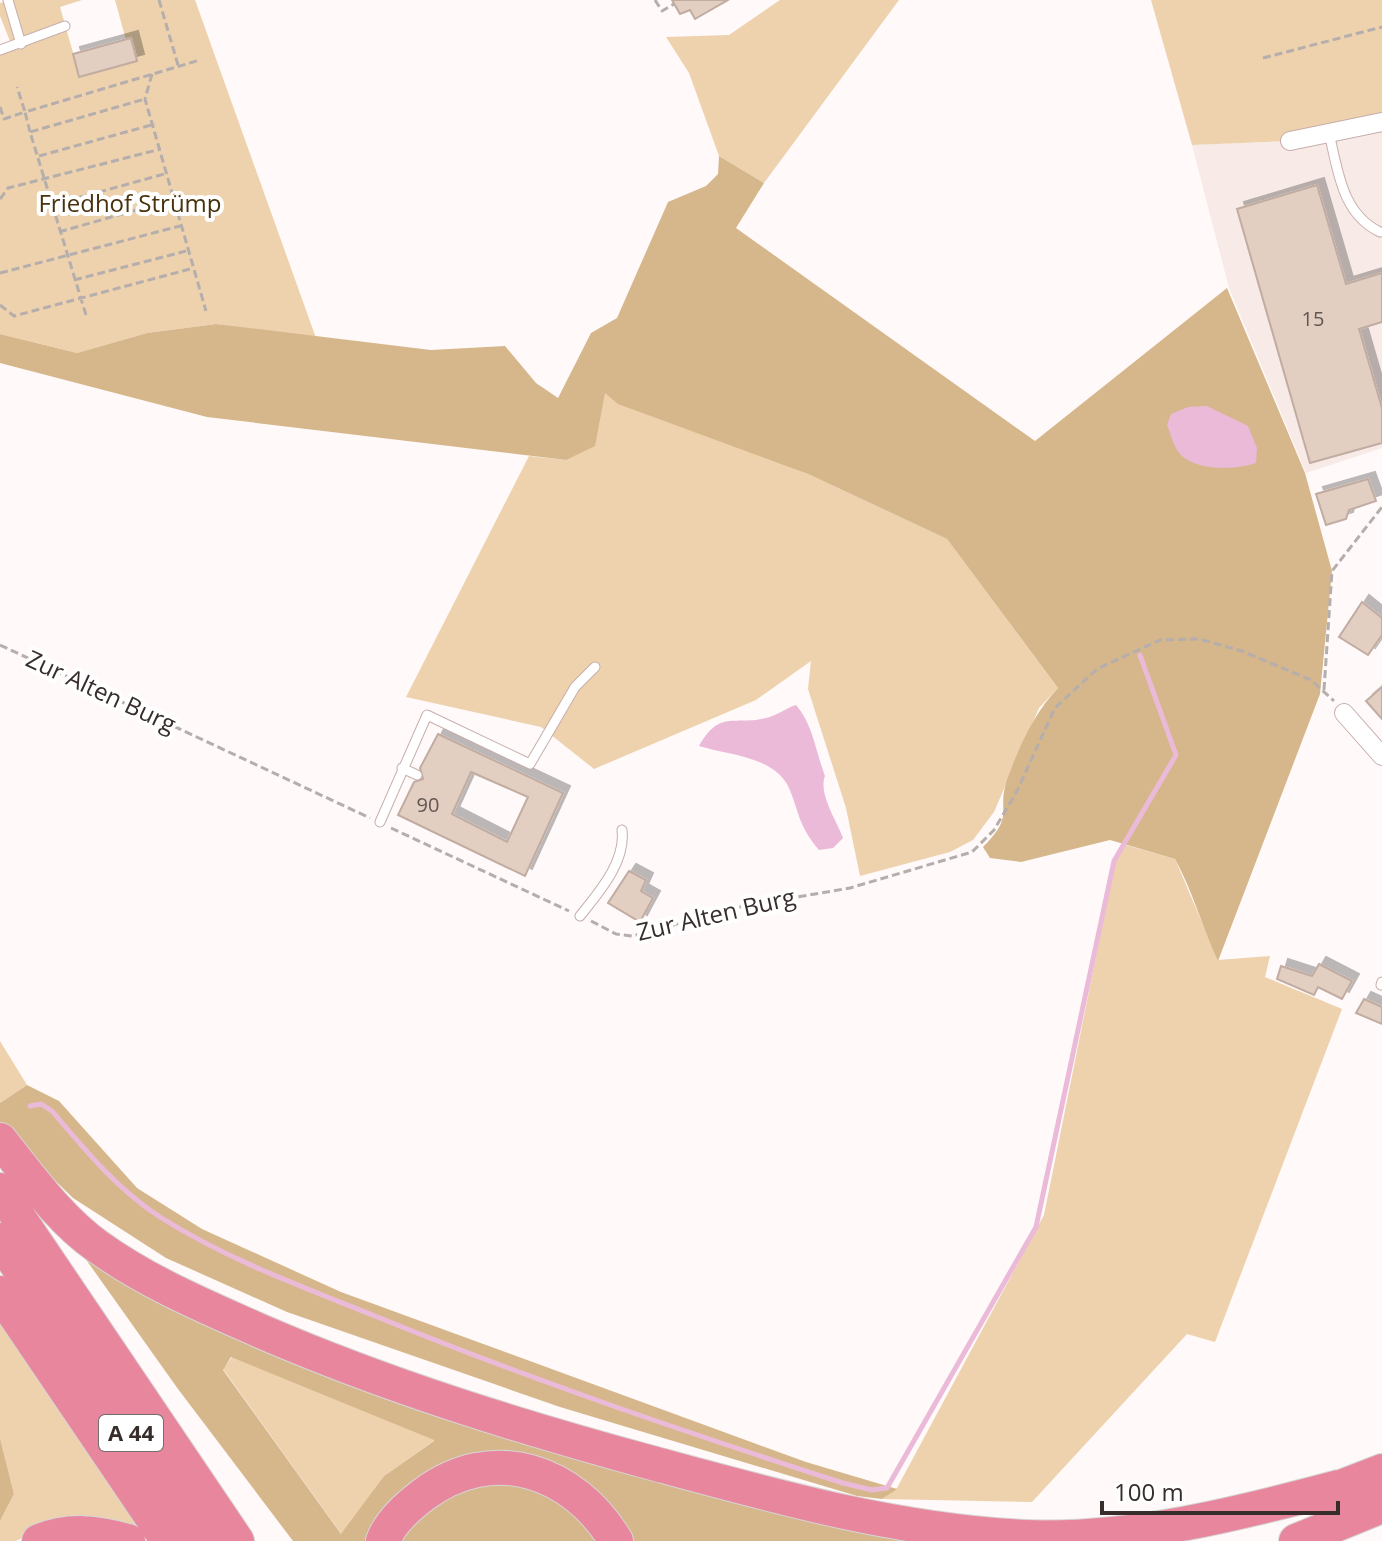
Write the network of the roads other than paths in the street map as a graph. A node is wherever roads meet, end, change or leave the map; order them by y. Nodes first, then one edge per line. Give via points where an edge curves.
1 (8, 0) edge
2 (65, 26) dead end
3 (21, 44) junction
4 (0, 50) edge
5 (1382, 122) edge
6 (1329, 133) junction
7 (1290, 141) dead end
8 (1380, 232) dead end
9 (595, 667) dead end
10 (1344, 713) dead end
11 (1382, 756) edge
12 (402, 768) junction
13 (417, 775) dead end
14 (380, 822) road end
15 (622, 830) dead end
16 (580, 916) road end
17 (0, 1140) edge
18 (0, 1190) edge
19 (0, 1240) edge
20 (0, 1293) edge
21 (142, 1401) junction
22 (1382, 1471) edge
23 (1339, 1487) junction
24 (1382, 1506) edge
25 (39, 1541) edge
26 (128, 1541) edge
27 (168, 1541) edge
28 (205, 1541) edge
29 (237, 1541) edge
30 (256, 1541) edge
31 (383, 1541) edge
32 (616, 1541) edge
33 (1208, 1541) edge
34 (1296, 1541) edge

1 - 3 lane
2 - 3 lane
3 - 4 lane
5 - 6 street
6 - 7 street
6 - 8 lane via 1352,211
9 - 12 lane via 575,687 530,764 427,715
10 - 11 street
12 - 13 lane
12 - 14 lane
15 - 16 lane via 624,846 603,887
17 - 23 highway via 65,1221 129,1268 192,1301 419,1393 543,1433 843,1514 1041,1536 1150,1530
18 - 21 highway, A 44
19 - 28 highway, A 44
20 - 27 highway
21 - 29 highway, A 44
21 - 30 highway
22 - 23 highway
23 - 33 highway
24 - 34 highway
25 - 26 highway via 94,1532
31 - 32 highway via 407,1507 436,1485 470,1471 506,1467 544,1475 573,1490 600,1515

